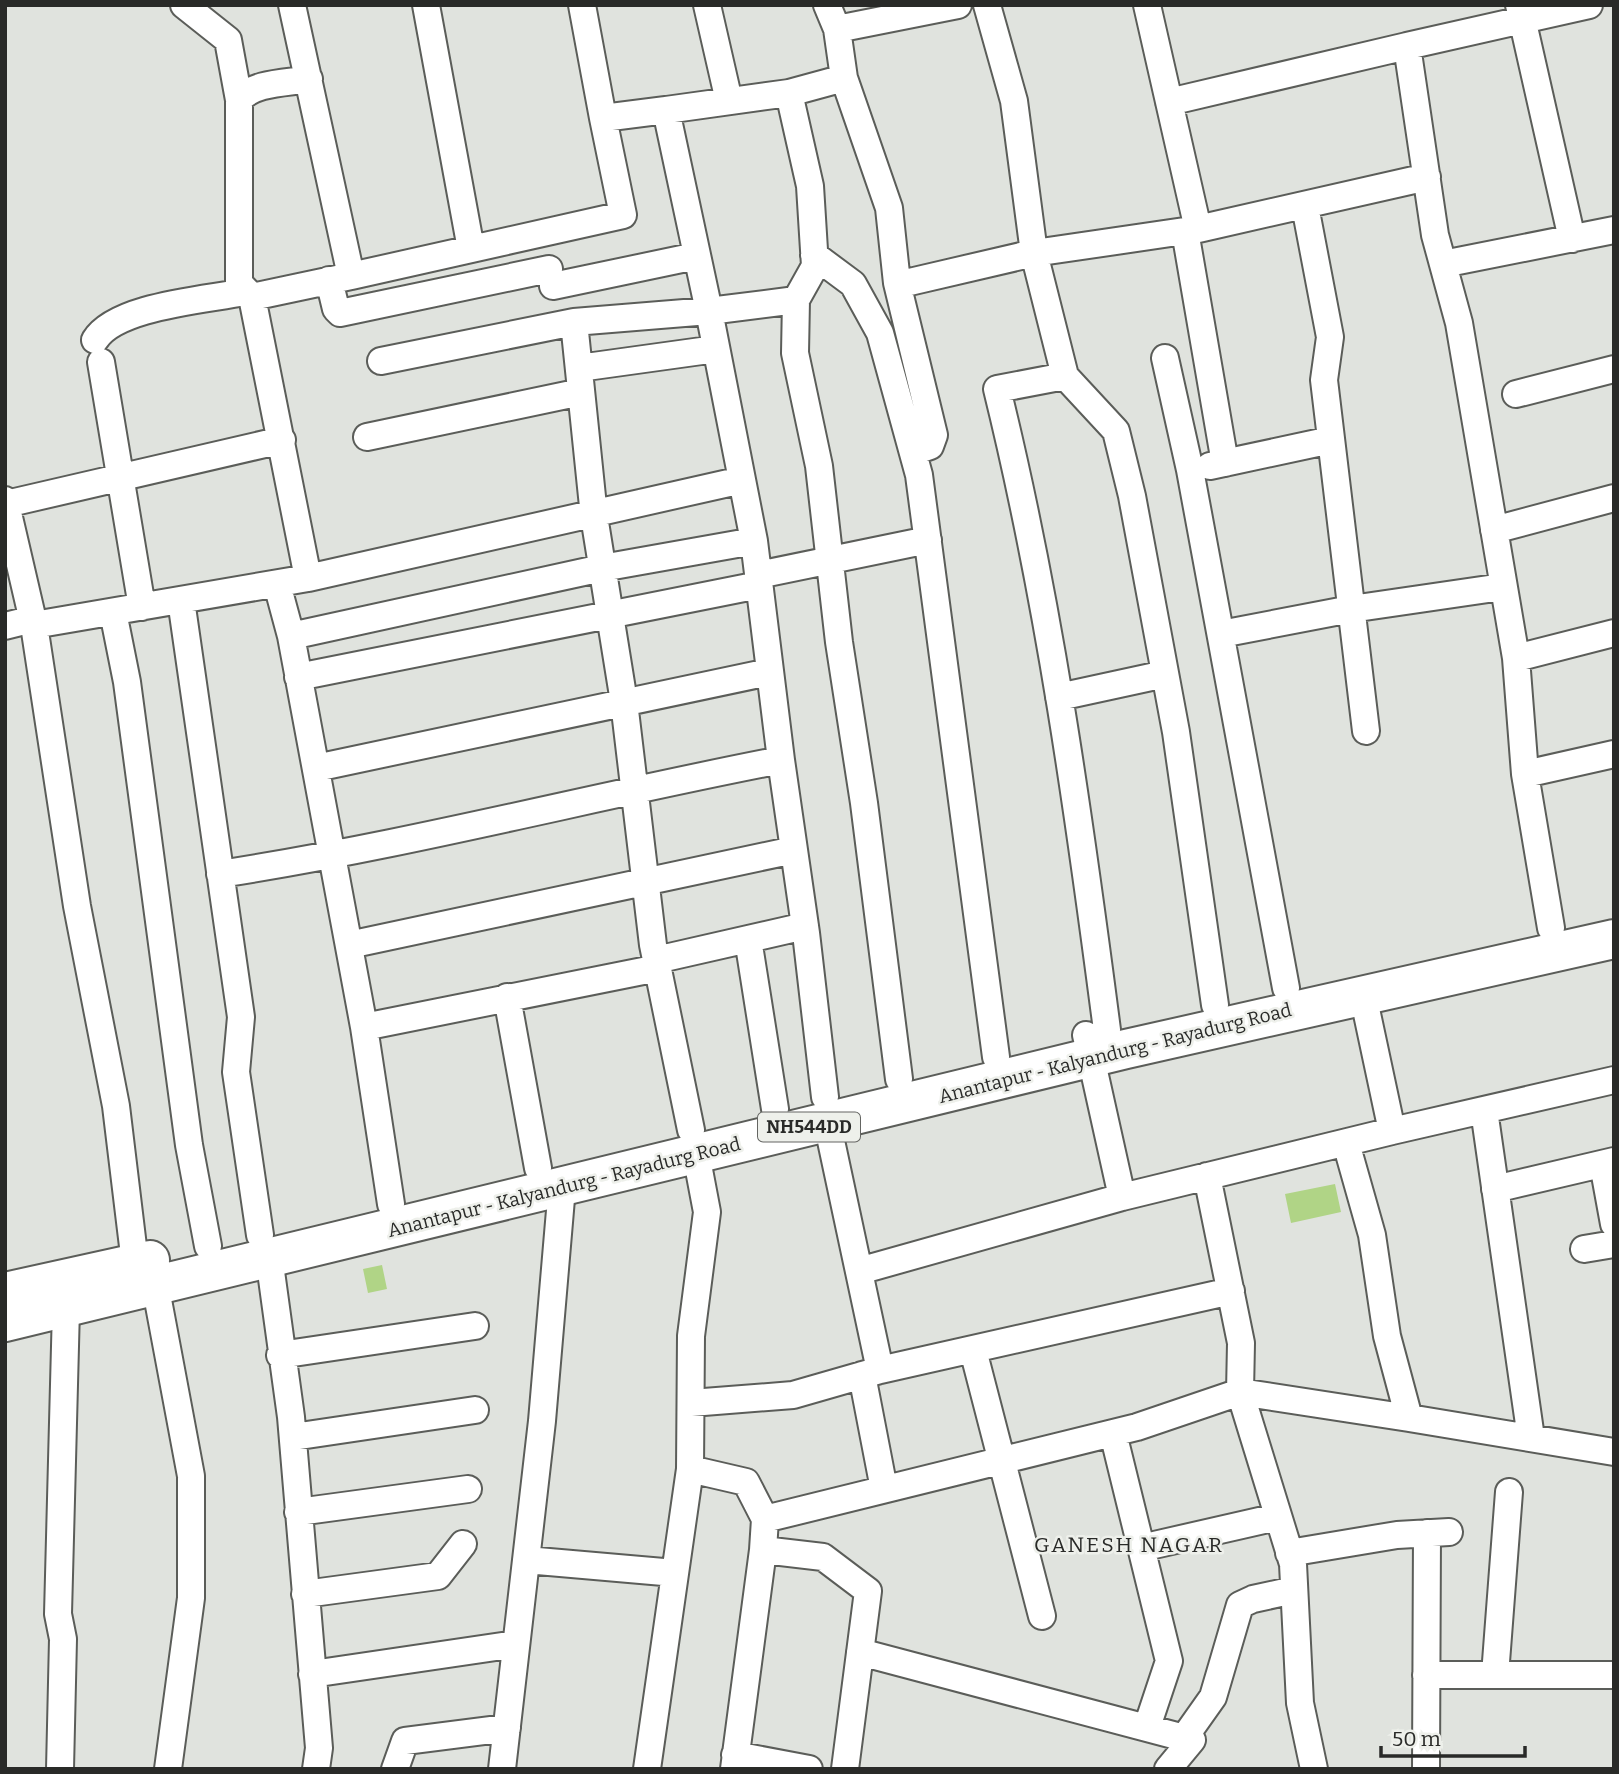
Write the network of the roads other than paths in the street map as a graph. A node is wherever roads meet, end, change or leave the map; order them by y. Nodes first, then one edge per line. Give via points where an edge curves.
1 (184, 5) edge
2 (292, 5) edge
3 (426, 5) edge
4 (582, 5) edge
5 (707, 5) edge
6 (827, 5) edge
7 (958, 5) edge
8 (987, 5) edge
9 (1147, 5) edge
10 (1589, 5) edge
11 (1521, 13) edge
12 (837, 29) junction
13 (1407, 46) junction
14 (844, 78) junction
15 (309, 79) junction
16 (789, 93) junction
17 (239, 100) junction
18 (729, 102) junction
19 (1169, 102) junction
20 (666, 110) junction
21 (603, 118) junction
22 (1426, 177) junction
23 (1305, 206) junction
24 (1191, 230) junction
25 (1614, 230) edge
26 (542, 233) junction
27 (1572, 239) junction
28 (471, 249) junction
29 (1034, 253) junction
30 (814, 255) junction
31 (696, 256) junction
32 (1443, 264) junction
33 (551, 277) junction
34 (340, 278) junction
35 (897, 283) junction
36 (248, 295) junction
37 (796, 300) junction
38 (709, 311) junction
39 (567, 323) junction
40 (716, 349) junction
41 (1165, 358) dead end
42 (381, 360) dead end
43 (1614, 369) edge
44 (1065, 376) junction
45 (580, 380) junction
46 (1516, 394) dead end
47 (367, 437) dead end
48 (282, 440) junction
49 (1331, 440) junction
50 (913, 452) junction
51 (1225, 463) junction
52 (1190, 470) junction
53 (121, 480) junction
54 (742, 480) junction
55 (1614, 498) edge
56 (6, 502) edge
57 (594, 516) junction
58 (1493, 530) junction
59 (928, 540) junction
60 (754, 541) junction
61 (830, 562) junction
62 (602, 568) junction
63 (308, 578) junction
64 (759, 580) junction
65 (277, 584) junction
66 (1502, 587) junction
67 (181, 600) junction
68 (142, 607) junction
69 (1352, 610) junction
70 (113, 612) junction
71 (610, 615) junction
72 (33, 622) junction
73 (5, 626) edge
74 (1614, 633) edge
75 (1220, 634) junction
76 (290, 636) junction
77 (1516, 658) junction
78 (769, 672) junction
79 (1165, 674) junction
80 (298, 677) junction
81 (1059, 697) junction
82 (624, 702) junction
83 (1367, 731) dead end
84 (1614, 754) edge
85 (781, 760) junction
86 (316, 768) junction
87 (1525, 774) junction
88 (634, 789) junction
89 (794, 850) junction
90 (332, 856) junction
91 (220, 874) junction
92 (645, 879) junction
93 (1614, 913) edge
94 (805, 926) junction
95 (1551, 928) junction
96 (748, 939) junction
97 (1614, 939) edge
98 (349, 945) junction
99 (657, 964) junction
100 (1286, 988) junction
101 (1363, 995) junction
102 (508, 997) junction
103 (1215, 1005) junction
104 (364, 1027) junction
105 (1095, 1041) junction
106 (996, 1057) junction
107 (899, 1079) junction
108 (1614, 1080) edge
109 (775, 1109) junction
110 (826, 1109) junction
111 (1483, 1110) junction
112 (1392, 1131) junction
113 (694, 1142) junction
114 (1346, 1143) junction
115 (1608, 1163) edge
116 (1207, 1176) junction
117 (550, 1177) junction
118 (1495, 1189) junction
119 (1122, 1197) junction
120 (391, 1204) junction
121 (1614, 1224) edge
122 (1614, 1244) edge
123 (208, 1246) junction
124 (264, 1246) junction
125 (1584, 1250) dead end
126 (859, 1271) junction
127 (145, 1273) junction
128 (1231, 1291) junction
129 (5, 1292) edge
130 (66, 1308) junction
131 (5, 1322) edge
132 (475, 1326) dead end
133 (973, 1350) junction
134 (280, 1355) junction
135 (871, 1372) junction
136 (1240, 1392) junction
137 (691, 1403) junction
138 (475, 1410) dead end
139 (1409, 1418) junction
140 (1113, 1433) junction
141 (293, 1437) junction
142 (1531, 1438) junction
143 (1614, 1452) edge
144 (1001, 1460) junction
145 (691, 1469) junction
146 (468, 1489) dead end
147 (884, 1489) junction
148 (1509, 1492) dead end
149 (298, 1512) junction
150 (1277, 1517) junction
151 (765, 1519) junction
152 (463, 1544) dead end
153 (1141, 1548) junction
154 (763, 1550) junction
155 (1289, 1553) junction
156 (526, 1560) junction
157 (675, 1573) junction
158 (1294, 1590) junction
159 (304, 1594) junction
160 (1042, 1616) dead end
161 (516, 1644) junction
162 (860, 1652) junction
163 (312, 1674) junction
164 (1426, 1675) junction
165 (1495, 1675) junction
166 (1614, 1675) edge
167 (1147, 1727) junction
168 (507, 1728) junction
169 (1184, 1738) junction
170 (735, 1762) edge
171 (60, 1769) edge
172 (169, 1769) edge
173 (316, 1769) edge
174 (395, 1769) edge
175 (502, 1769) edge
176 (647, 1769) edge
177 (809, 1769) edge
178 (845, 1769) edge
179 (1168, 1769) edge
180 (1314, 1769) edge
181 (1426, 1769) edge

1 - 17 street via 228,40
2 - 15 street
3 - 28 street
4 - 21 street
5 - 18 street
6 - 12 street
7 - 12 street
8 - 29 street via 1014,101
9 - 19 street
10 - 11 street
11 - 13 street
11 - 27 street
12 - 14 street
13 - 19 street
13 - 22 street
14 - 16 street
14 - 35 street via 889,208
15 - 17 street via 257,88
15 - 34 street
16 - 18 street
16 - 30 street via 810,186
17 - 36 street via 239,283
18 - 20 street
19 - 24 street
20 - 21 street
20 - 31 street
21 - 26 street via 623,215
22 - 23 street
22 - 32 street
23 - 24 street
23 - 49 street via 1330,337 1324,380
24 - 29 street
24 - 51 street
25 - 27 street
26 - 28 street
26 - 33 street
27 - 32 street
28 - 34 street
29 - 35 street
29 - 44 street
30 - 37 street via 814,266
30 - 50 street via 853,284 880,333
31 - 33 street
31 - 38 street
32 - 58 street via 1459,323
33 - 34 street via 340,313 336,309
33 - 39 street
34 - 36 street
35 - 50 street via 934,435 933,443
36 - 48 street
36 - 53 street via 124,317 103,328 98,351
37 - 38 street
37 - 61 street via 795,353 819,466
38 - 39 street
38 - 40 street
39 - 42 street
39 - 45 street
40 - 45 street
40 - 54 street
41 - 52 street
43 - 46 street
44 - 79 street via 1116,431
44 - 81 street via 998,389 1023,496
45 - 47 street
45 - 57 street
48 - 53 street
48 - 63 street
49 - 51 street
49 - 69 street
50 - 59 street
51 - 52 street
52 - 75 street
53 - 56 street
53 - 68 street
54 - 57 street
54 - 60 street
55 - 58 street
56 - 72 street
57 - 62 street
57 - 63 street
58 - 66 street
59 - 61 street
59 - 106 street
60 - 62 street
60 - 64 street
61 - 64 street
61 - 107 street
62 - 71 street
62 - 76 street
63 - 65 street
64 - 71 street
64 - 78 street
65 - 67 street
65 - 76 street
66 - 69 street
66 - 77 street
67 - 68 street
67 - 91 street
68 - 70 street
69 - 75 street
69 - 83 street
70 - 72 street
70 - 123 street via 127,682 189,1144
71 - 80 street
71 - 82 street
72 - 73 street
72 - 127 street via 76,906
74 - 77 street
75 - 100 street
76 - 80 street
77 - 87 street
78 - 82 street
78 - 85 street
79 - 81 street
79 - 103 street
80 - 86 street
81 - 105 street via 1078,805
82 - 86 street
82 - 88 street
84 - 87 street
85 - 88 street
85 - 89 street
86 - 90 street
87 - 95 street
88 - 90 street
88 - 92 street
89 - 92 street
89 - 94 street
90 - 91 street
90 - 98 street
91 - 124 street via 241,1017 238,1091
92 - 98 street
92 - 99 street
93 - 95 highway, Anantapur - Kalyandurg - Rayadurg Road / NH544DD
94 - 96 street
94 - 110 street
95 - 100 highway, Anantapur - Kalyandurg - Rayadurg Road / NH544DD
96 - 99 street
96 - 109 street
97 - 101 highway, Anantapur - Kalyandurg - Rayadurg Road / NH544DD
98 - 104 street
99 - 102 street
99 - 113 street
100 - 103 highway, Anantapur - Kalyandurg - Rayadurg Road / NH544DD
101 - 105 highway, Anantapur - Kalyandurg - Rayadurg Road / NH544DD
101 - 112 street
102 - 104 street
102 - 117 street
103 - 105 highway, Anantapur - Kalyandurg - Rayadurg Road / NH544DD
104 - 120 street
105 - 106 highway, Anantapur - Kalyandurg - Rayadurg Road / NH544DD
105 - 110 highway, Anantapur - Kalyandurg - Rayadurg Road / NH544DD
105 - 119 street
106 - 107 highway, Anantapur - Kalyandurg - Rayadurg Road / NH544DD
107 - 110 highway, Anantapur - Kalyandurg - Rayadurg Road / NH544DD
108 - 111 street
109 - 110 highway, Anantapur - Kalyandurg - Rayadurg Road / NH544DD
109 - 113 highway, Anantapur - Kalyandurg - Rayadurg Road / NH544DD
110 - 113 highway, Anantapur - Kalyandurg - Rayadurg Road / NH544DD
110 - 126 street
111 - 112 street
111 - 118 street
112 - 114 street
113 - 117 highway, Anantapur - Kalyandurg - Rayadurg Road / NH544DD
113 - 137 street via 707,1212 691,1336
114 - 116 street
114 - 139 street via 1372,1235 1387,1336
115 - 118 street
115 - 121 street
116 - 119 street
116 - 128 street
117 - 120 highway, Anantapur - Kalyandurg - Rayadurg Road / NH544DD
117 - 124 highway, Anantapur - Kalyandurg - Rayadurg Road / NH544DD
117 - 156 street via 542,1421
118 - 142 street
119 - 126 street
120 - 124 highway, Anantapur - Kalyandurg - Rayadurg Road / NH544DD
122 - 125 street
123 - 124 highway, Anantapur - Kalyandurg - Rayadurg Road / NH544DD
123 - 127 highway, Anantapur - Kalyandurg - Rayadurg Road / NH544DD
124 - 127 highway, Anantapur - Kalyandurg - Rayadurg Road / NH544DD
124 - 134 street
126 - 135 street
127 - 129 highway, Anantapur - Kalyandurg - Rayadurg Road / NH544DD
127 - 130 highway, Anantapur - Kalyandurg - Rayadurg Road / NH544DD
127 - 172 street via 191,1476 191,1598
128 - 133 street
128 - 136 street via 1241,1343
130 - 131 highway, Anantapur - Kalyandurg - Rayadurg Road / NH544DD
130 - 171 street via 58,1614 63,1639
132 - 134 street
133 - 135 street
133 - 144 street
134 - 141 street
135 - 137 street via 793,1395
135 - 147 street
136 - 139 street
136 - 140 street
136 - 150 street
137 - 145 street
138 - 141 street
139 - 142 street
140 - 144 street
140 - 153 street
141 - 149 street
142 - 143 street
144 - 147 street
144 - 160 street
145 - 151 street via 746,1482
145 - 157 street
146 - 149 street
147 - 151 street
148 - 165 street
149 - 159 street
150 - 153 street
150 - 155 street
151 - 154 street
152 - 159 street via 438,1576
153 - 167 street via 1169,1661
154 - 162 street via 823,1557 867,1591
154 - 170 street
155 - 158 street
155 - 164 street via 1438,1533
156 - 157 street
156 - 161 street
157 - 176 street
158 - 169 street via 1240,1605 1213,1697
158 - 180 street via 1300,1703
159 - 163 street
161 - 163 street
161 - 168 street
162 - 167 street
162 - 178 street
163 - 173 street via 319,1748
164 - 165 street
164 - 181 street
165 - 166 street
167 - 169 street
168 - 174 street via 405,1741
168 - 175 street
169 - 179 street via 1192,1740
170 - 177 street

